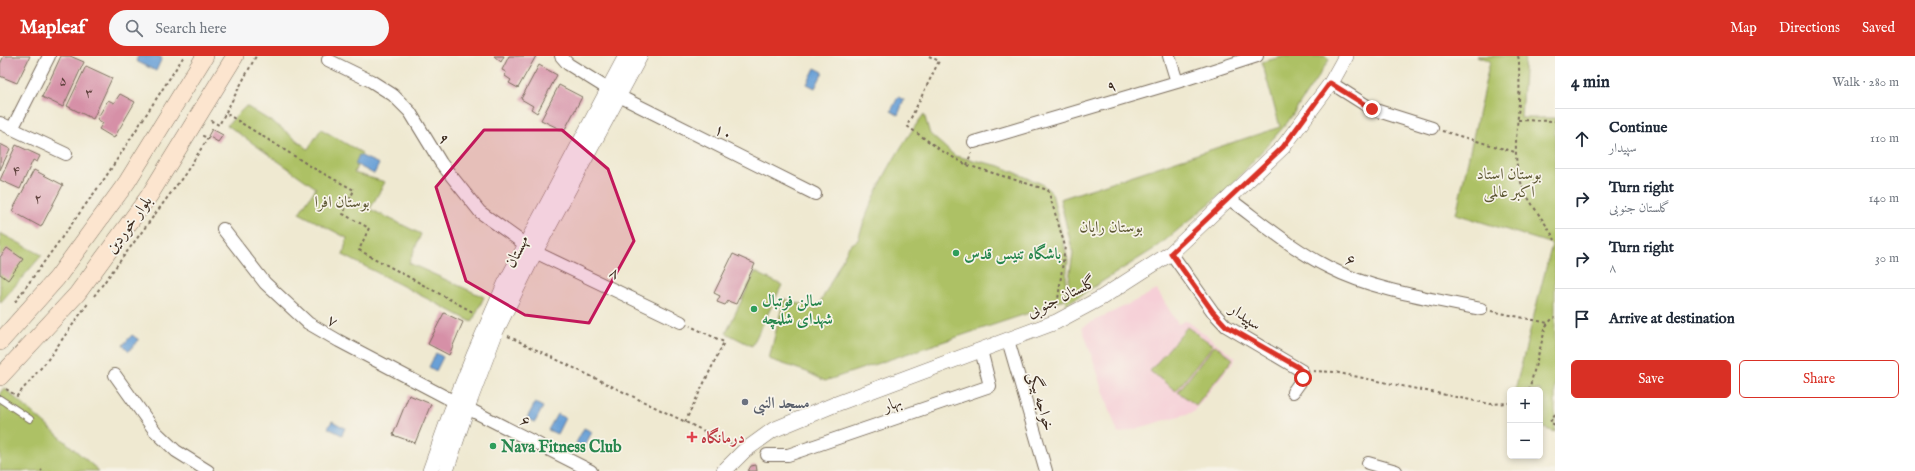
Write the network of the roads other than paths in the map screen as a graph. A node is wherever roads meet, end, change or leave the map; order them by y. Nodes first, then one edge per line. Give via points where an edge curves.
1 (49, 56) edge
2 (205, 56) edge
3 (235, 56) edge
4 (561, 56) edge
5 (626, 56) edge
6 (640, 56) edge
7 (1169, 56) edge
8 (1256, 56) edge
9 (1346, 56) edge
10 (328, 60) dead end
11 (1177, 82) junction
12 (1330, 83) junction
13 (614, 93) junction
14 (0, 123) edge
15 (1432, 128) road end
16 (12, 129) junction
17 (974, 142) dead end
18 (66, 154) dead end
19 (815, 194) dead end
20 (1228, 198) junction
21 (223, 229) dead end
22 (531, 249) junction
23 (1171, 253) junction
24 (1481, 309) road end
25 (681, 322) road end
26 (1008, 340) junction
27 (0, 342) edge
28 (981, 350) junction
29 (115, 374) dead end
30 (0, 377) edge
31 (1293, 392) dead end
32 (0, 399) edge
33 (461, 405) junction
34 (30, 419) dead end
35 (768, 455) dead end
36 (1368, 463) dead end
37 (208, 471) edge
38 (430, 471) edge
39 (446, 471) edge
40 (591, 471) edge
41 (724, 471) edge
42 (1046, 471) edge
43 (1396, 471) edge

1 - 16 street
2 - 27 main road, بلوار خوردین via 128,182 57,278
3 - 30 main road, بلوار خوردین via 149,196 77,294
4 - 13 street, ۱۰ via 568,64
5 - 13 street
6 - 13 street, مهستان
7 - 11 street
8 - 11 street, ۹
9 - 12 street, گلستان جنوبی
10 - 22 street, ۹ via 394,95 410,112 441,163 480,212
11 - 17 street, ۹
12 - 15 street via 1372,109
12 - 20 street, گلستان جنوبی via 1283,147
13 - 19 street, ۱۰
13 - 22 street, مهستان
14 - 16 street
16 - 18 street
20 - 23 street, گلستان جنوبی
20 - 24 street, ۶ via 1300,251 1329,268 1359,280
21 - 33 street, ۷ via 264,283 308,323
22 - 25 street, ۸
22 - 33 street, مهستان
22 - 33 street via 505,284
23 - 26 street, گلستان جنوبی via 1101,298 1056,322
23 - 31 street, سپیدار via 1226,326 1302,371 1303,378
26 - 28 street, گلستان جنوبی
26 - 42 street, خواجه بیگی
28 - 35 street, بهار via 990,386 788,455
28 - 41 street, گلستان جنوبی via 836,404 780,428 744,451
29 - 37 street via 155,431 176,451
32 - 34 lane
33 - 38 street
33 - 39 street, مهستان
33 - 40 street, ۶
36 - 43 street

